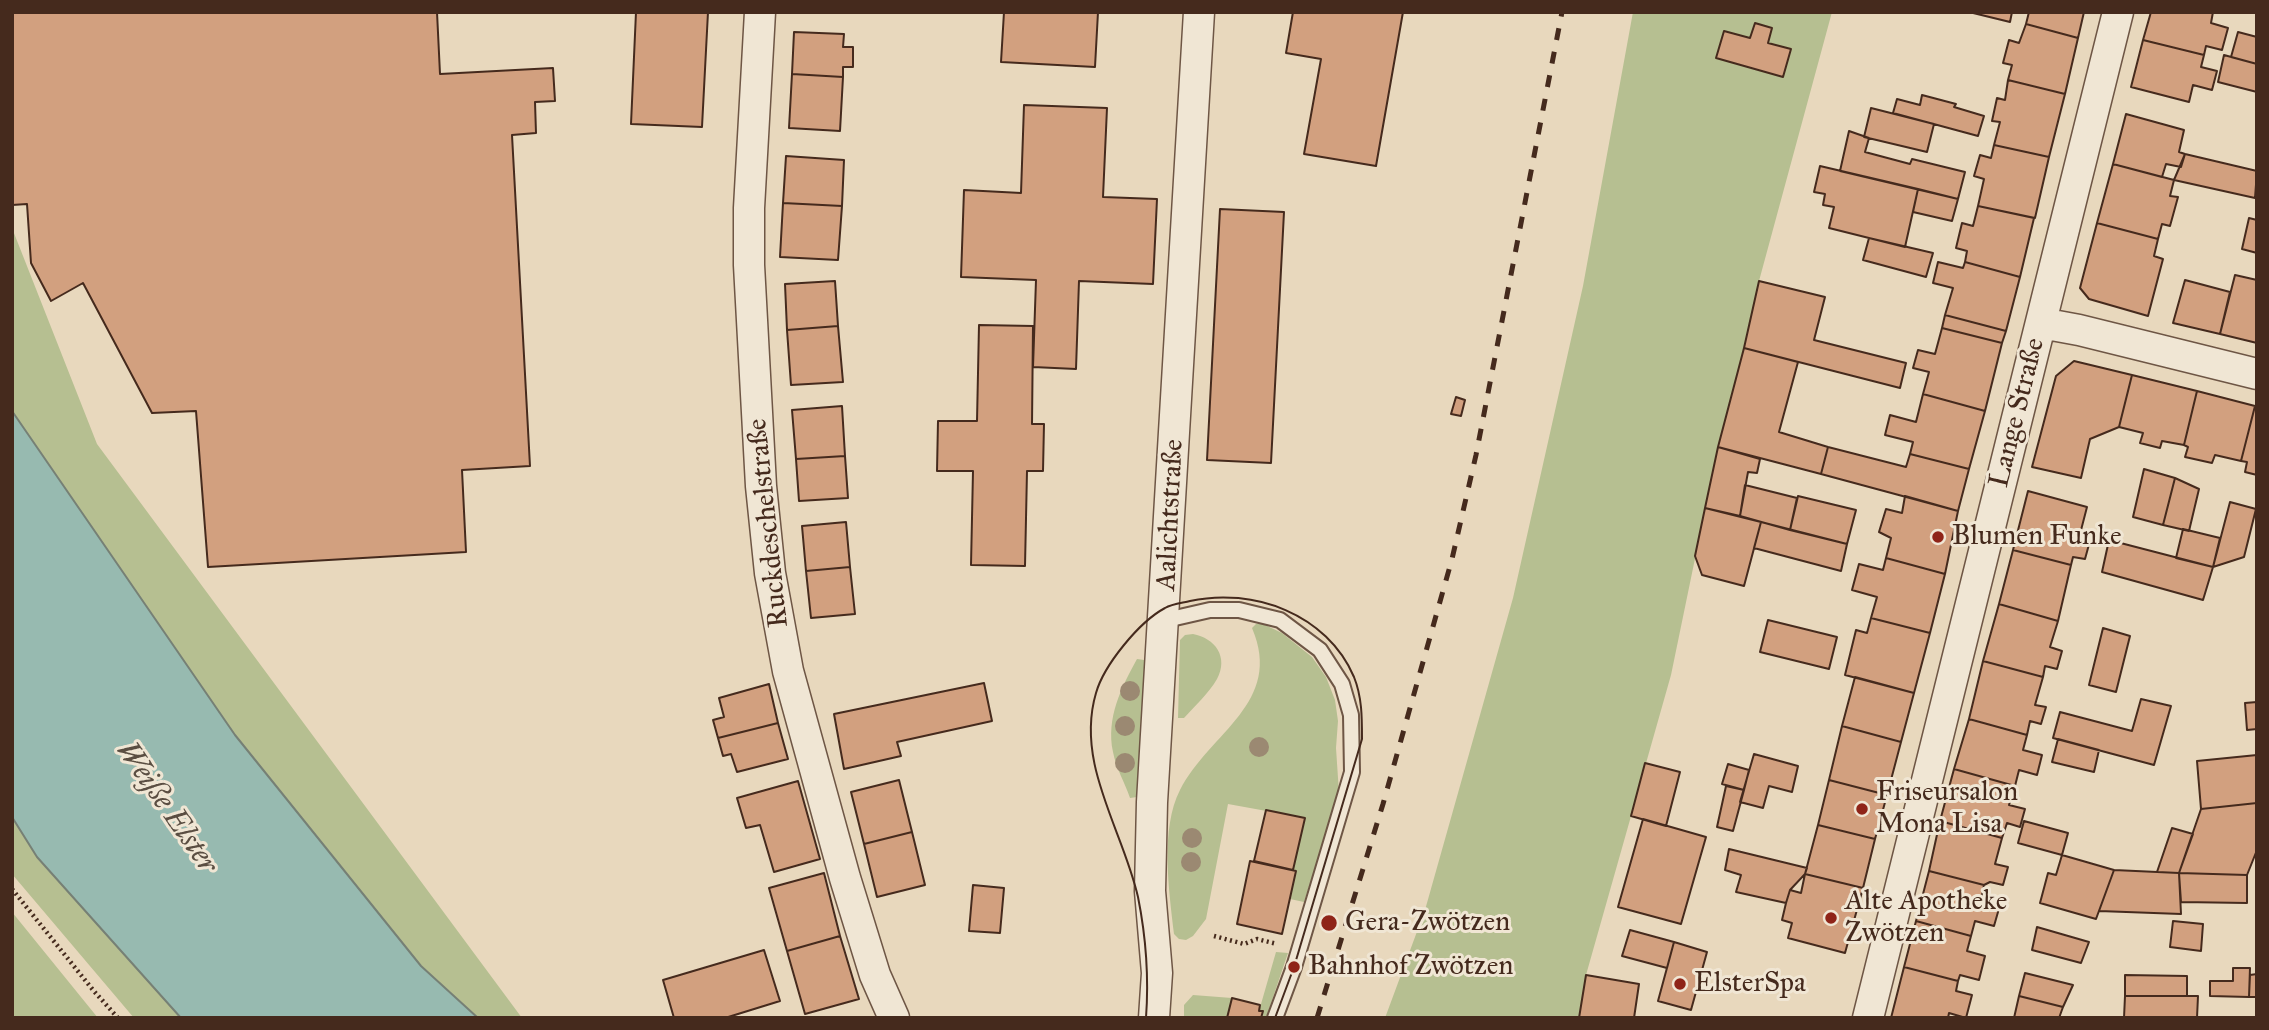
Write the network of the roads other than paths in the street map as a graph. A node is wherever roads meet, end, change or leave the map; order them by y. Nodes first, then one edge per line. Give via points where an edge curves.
1 (760, 12) edge
2 (1199, 12) edge
3 (2118, 12) edge
4 (2041, 323) junction
5 (2257, 374) edge
6 (1175, 618) dead end
7 (894, 1018) edge
8 (1154, 1018) edge
9 (1275, 1018) edge
10 (1868, 1018) edge

1 - 7 street, Ruckdeschelstraße via 749,265 761,486 772,583 788,671 845,878 875,975
2 - 8 street, Aalichtstraße via 1152,803
3 - 4 street, Lange Straße
4 - 5 street
4 - 10 street, Lange Straße
6 - 9 lane via 1210,610 1239,610 1280,620 1320,650 1342,684 1351,715 1352,772

